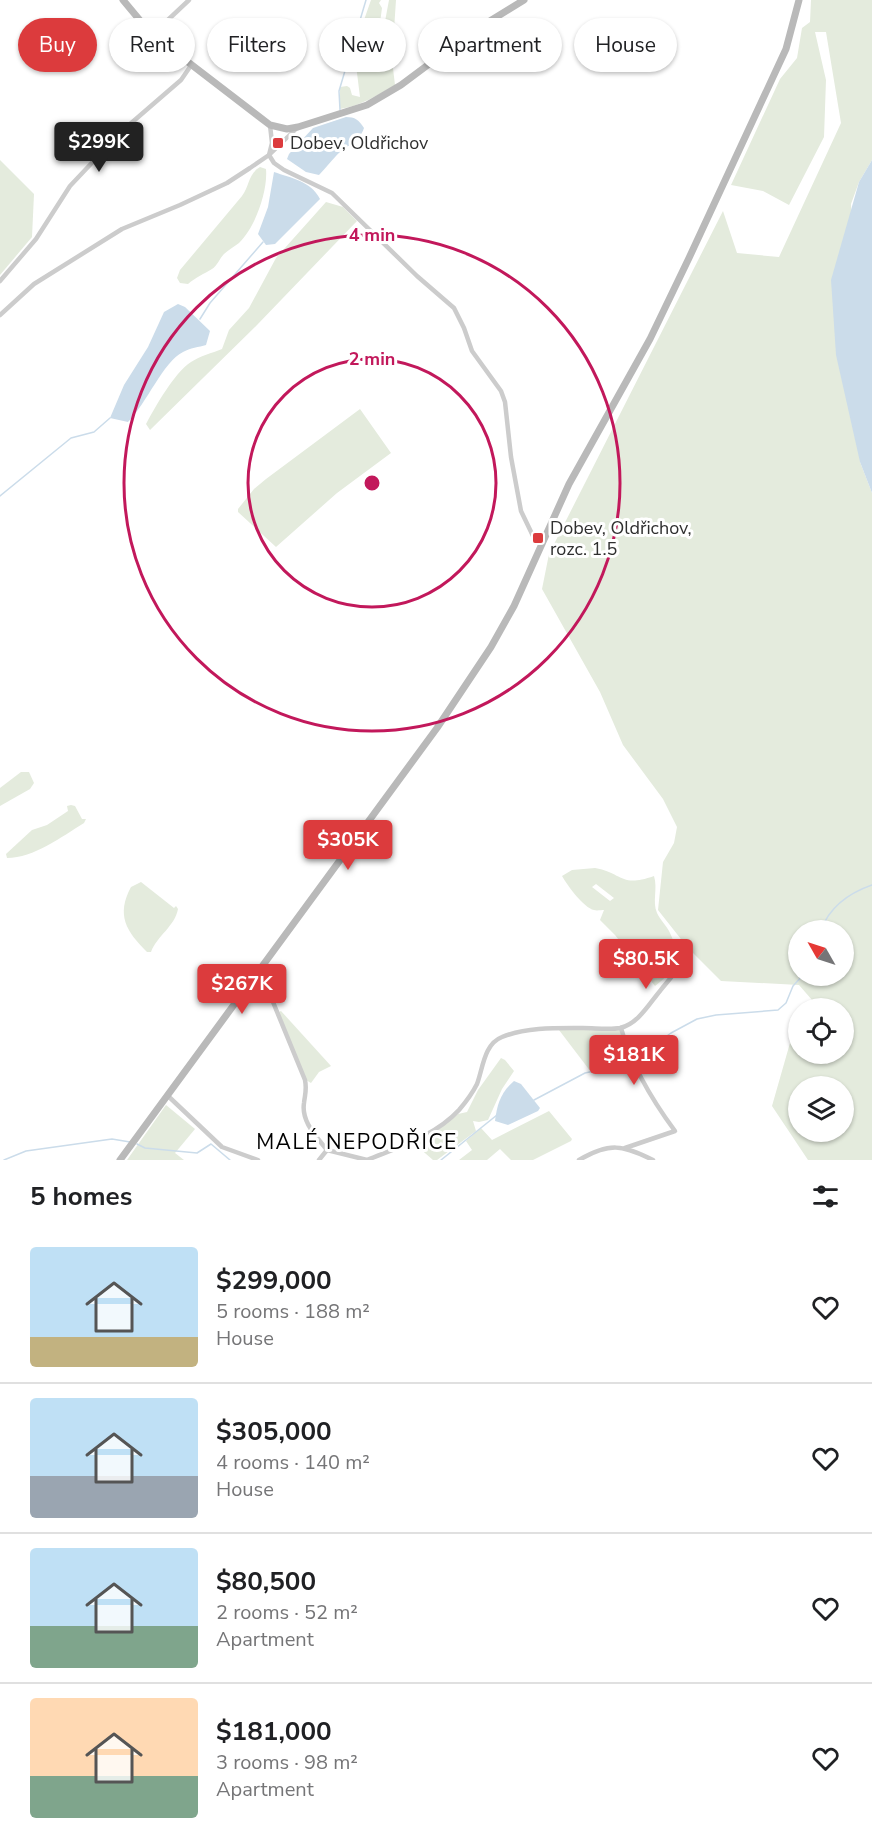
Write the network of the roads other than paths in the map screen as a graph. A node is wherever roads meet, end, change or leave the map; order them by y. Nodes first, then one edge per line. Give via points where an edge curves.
1 (123, 0) edge
2 (189, 0) edge
3 (524, 0) edge
4 (799, 0) edge
5 (139, 18) edge
6 (170, 18) edge
7 (195, 65) edge
8 (186, 72) edge
9 (270, 125) junction
10 (298, 127) junction
11 (269, 154) junction
12 (0, 280) edge
13 (0, 315) edge
14 (541, 544) junction
15 (680, 957) dead end
16 (256, 975) junction
17 (621, 1028) junction
18 (167, 1095) junction
19 (625, 1148) junction
20 (327, 1150) junction
21 (120, 1160) edge
22 (258, 1160) edge
23 (319, 1160) edge
24 (367, 1160) edge
25 (579, 1160) edge
26 (653, 1160) edge

1 - 5 main road
2 - 6 street
3 - 10 main road via 367,105
4 - 14 main road via 786,49 689,258
7 - 9 main road
8 - 12 street via 70,186 36,239
9 - 10 main road
9 - 11 street
10 - 11 street
11 - 13 street via 227,183 122,228 34,284
11 - 14 street via 284,170 332,193 454,308 472,351 501,391 521,511 532,536
14 - 16 main road via 514,606 458,700
15 - 17 street via 677,971 645,1011
16 - 18 main road
16 - 20 street via 273,1002 305,1080 303,1104 311,1131
17 - 19 street via 652,1099 675,1131
17 - 24 street via 551,1029 500,1038 489,1048 476,1085 457,1112 421,1138
18 - 21 main road
18 - 22 street via 222,1147
19 - 25 street via 604,1148
19 - 26 street
20 - 23 street
20 - 24 street

